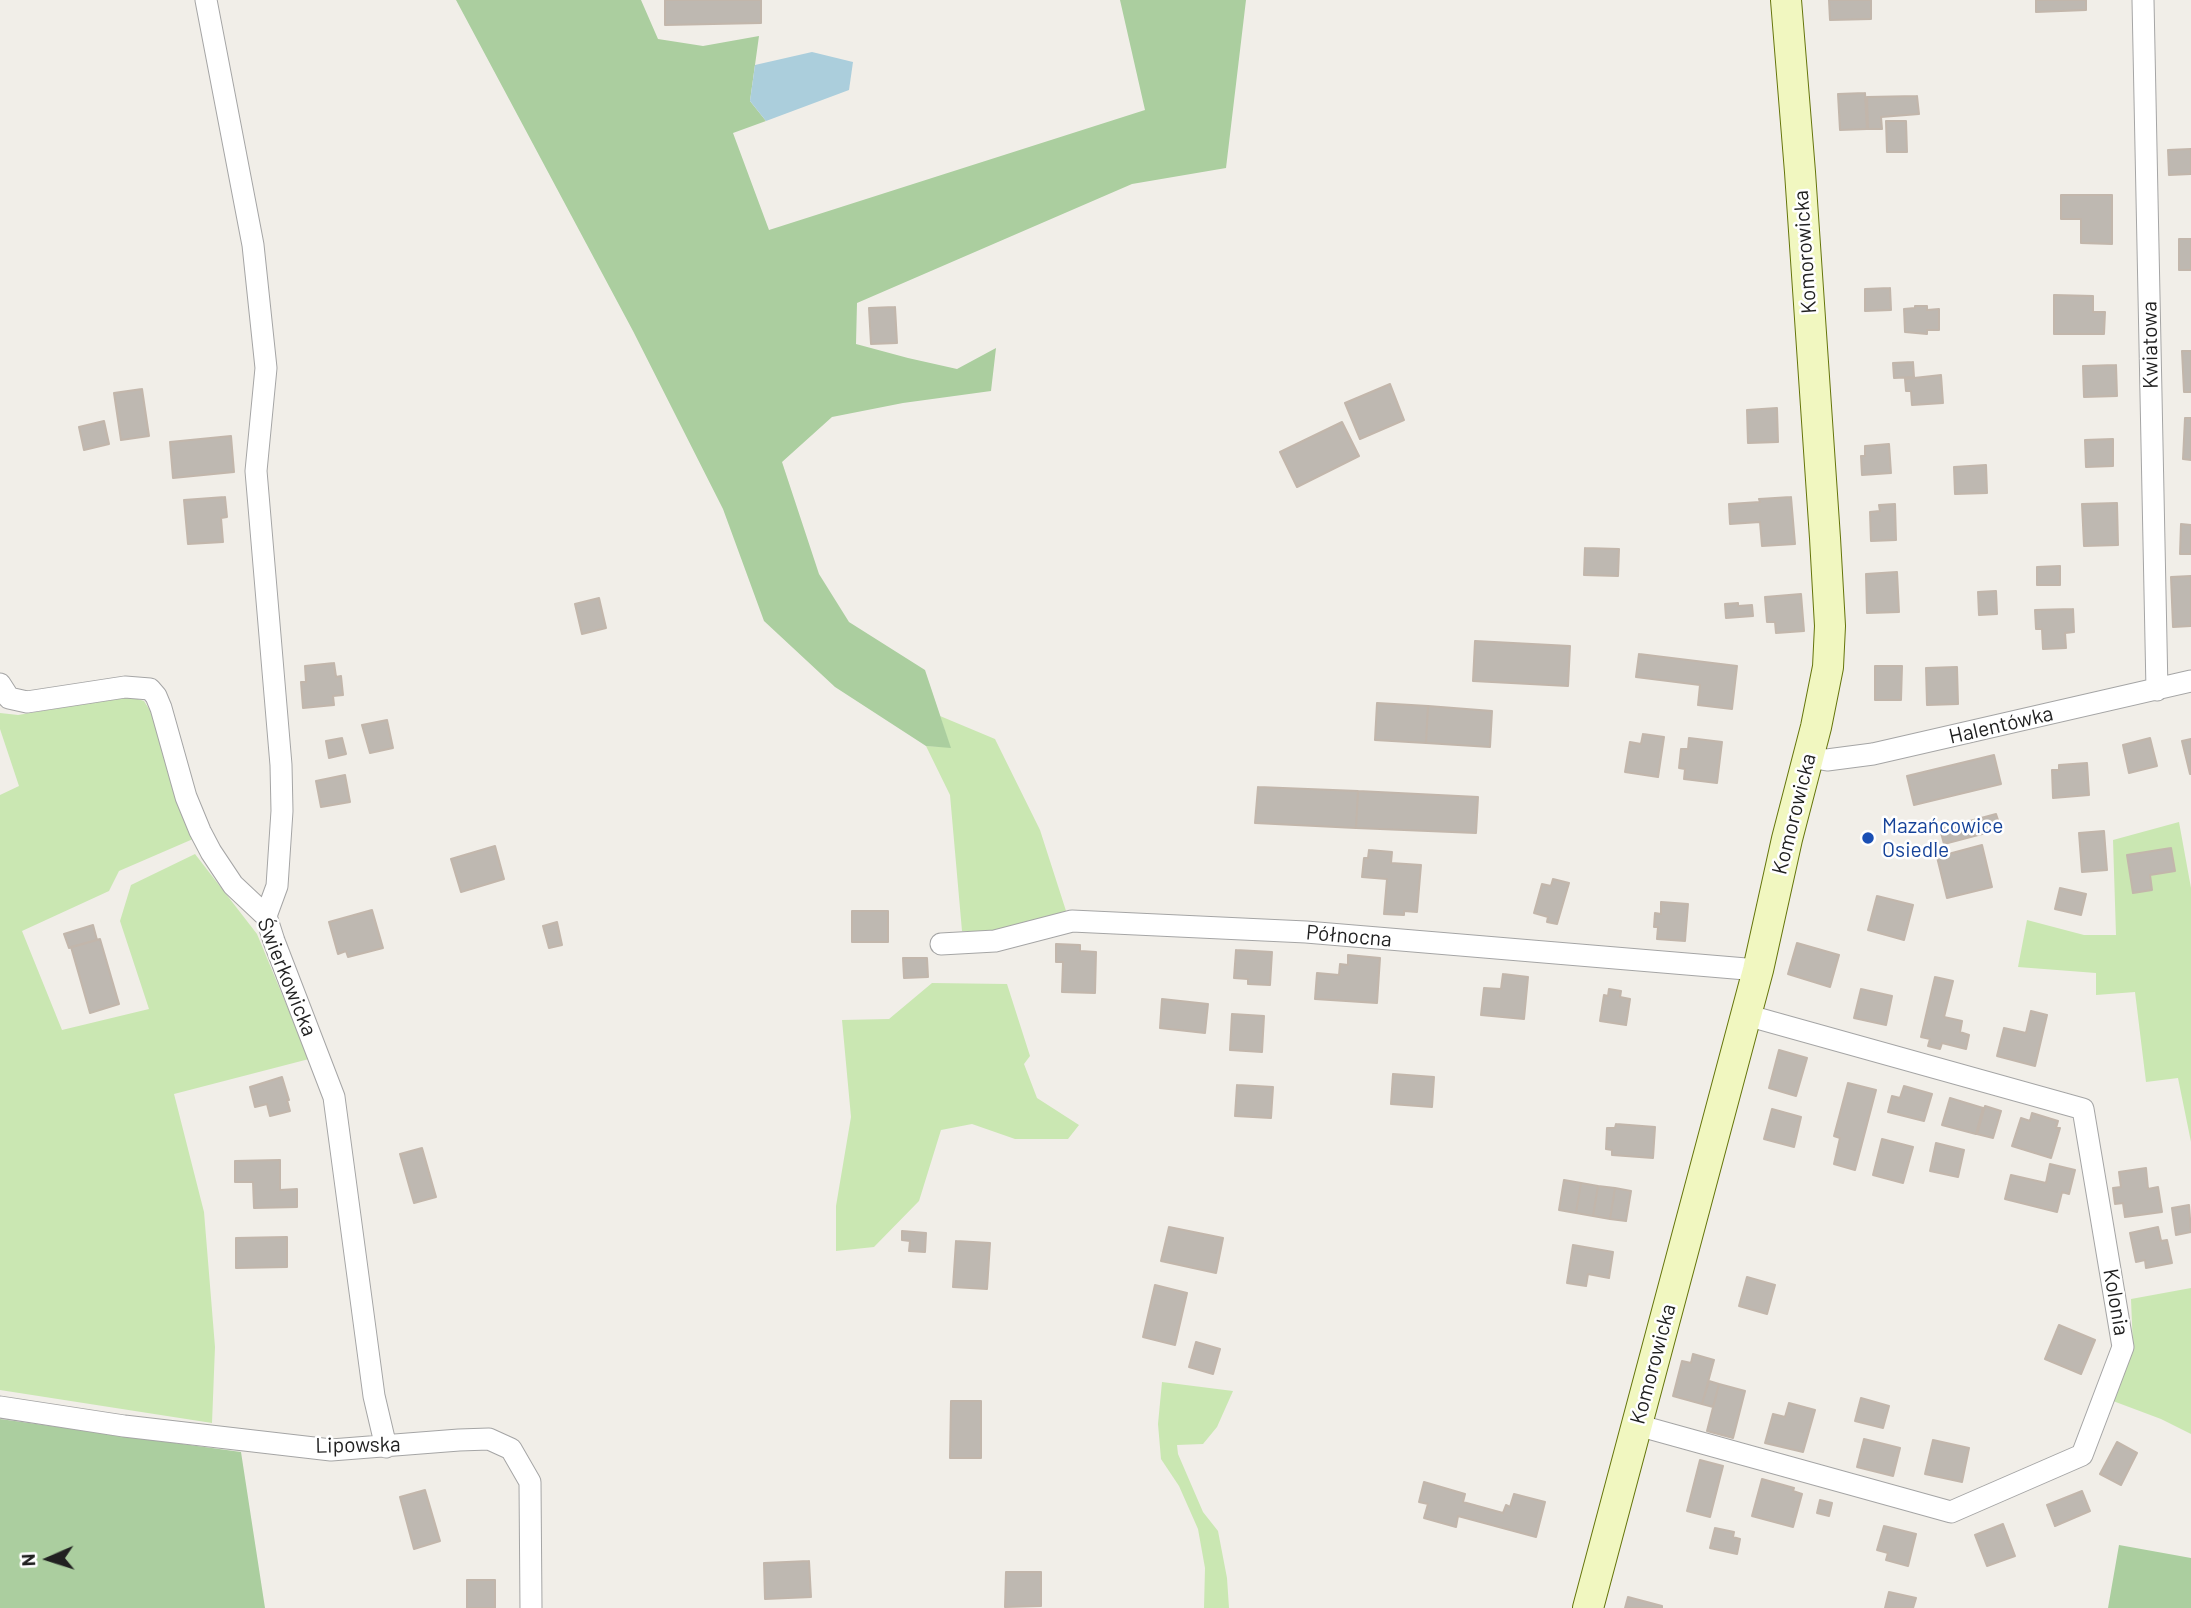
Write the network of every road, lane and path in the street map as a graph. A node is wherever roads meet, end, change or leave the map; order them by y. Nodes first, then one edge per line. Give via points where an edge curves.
1 (206, 0) edge
2 (1786, 0) edge
3 (2143, 0) edge
4 (2191, 681) edge
5 (0, 684) edge
6 (2157, 690) junction
7 (1809, 757) junction
8 (267, 916) junction
9 (941, 944) dead end
10 (1758, 970) junction
11 (1746, 1015) junction
12 (0, 1407) edge
13 (1637, 1425) junction
14 (386, 1447) junction
15 (531, 1608) edge
16 (1588, 1608) edge

1 - 8 street via 253,245 266,368 256,471 282,811 277,886
2 - 7 street, Komorowicka via 1830,626 1828,667
3 - 6 street, Kwiatowa
4 - 6 street, Halentówka
5 - 8 street, Świerkowicka via 9,698 27,702 125,687 150,690 162,708 187,797 205,841 233,885
6 - 7 street, Halentówka via 1873,754 1827,760
7 - 10 street, Komorowicka
8 - 14 street, Świerkowicka via 334,1097 374,1396
9 - 10 street, Północna via 995,941 1072,921 1306,932
10 - 11 street, Komorowicka
11 - 13 street, Komorowicka
11 - 13 street, Kolonia via 2083,1109 2123,1347 2082,1455 1951,1512
12 - 14 street, Lipowska via 331,1450
13 - 16 street, Komorowicka
14 - 15 street, Lipowska via 489,1439 511,1449 530,1482

